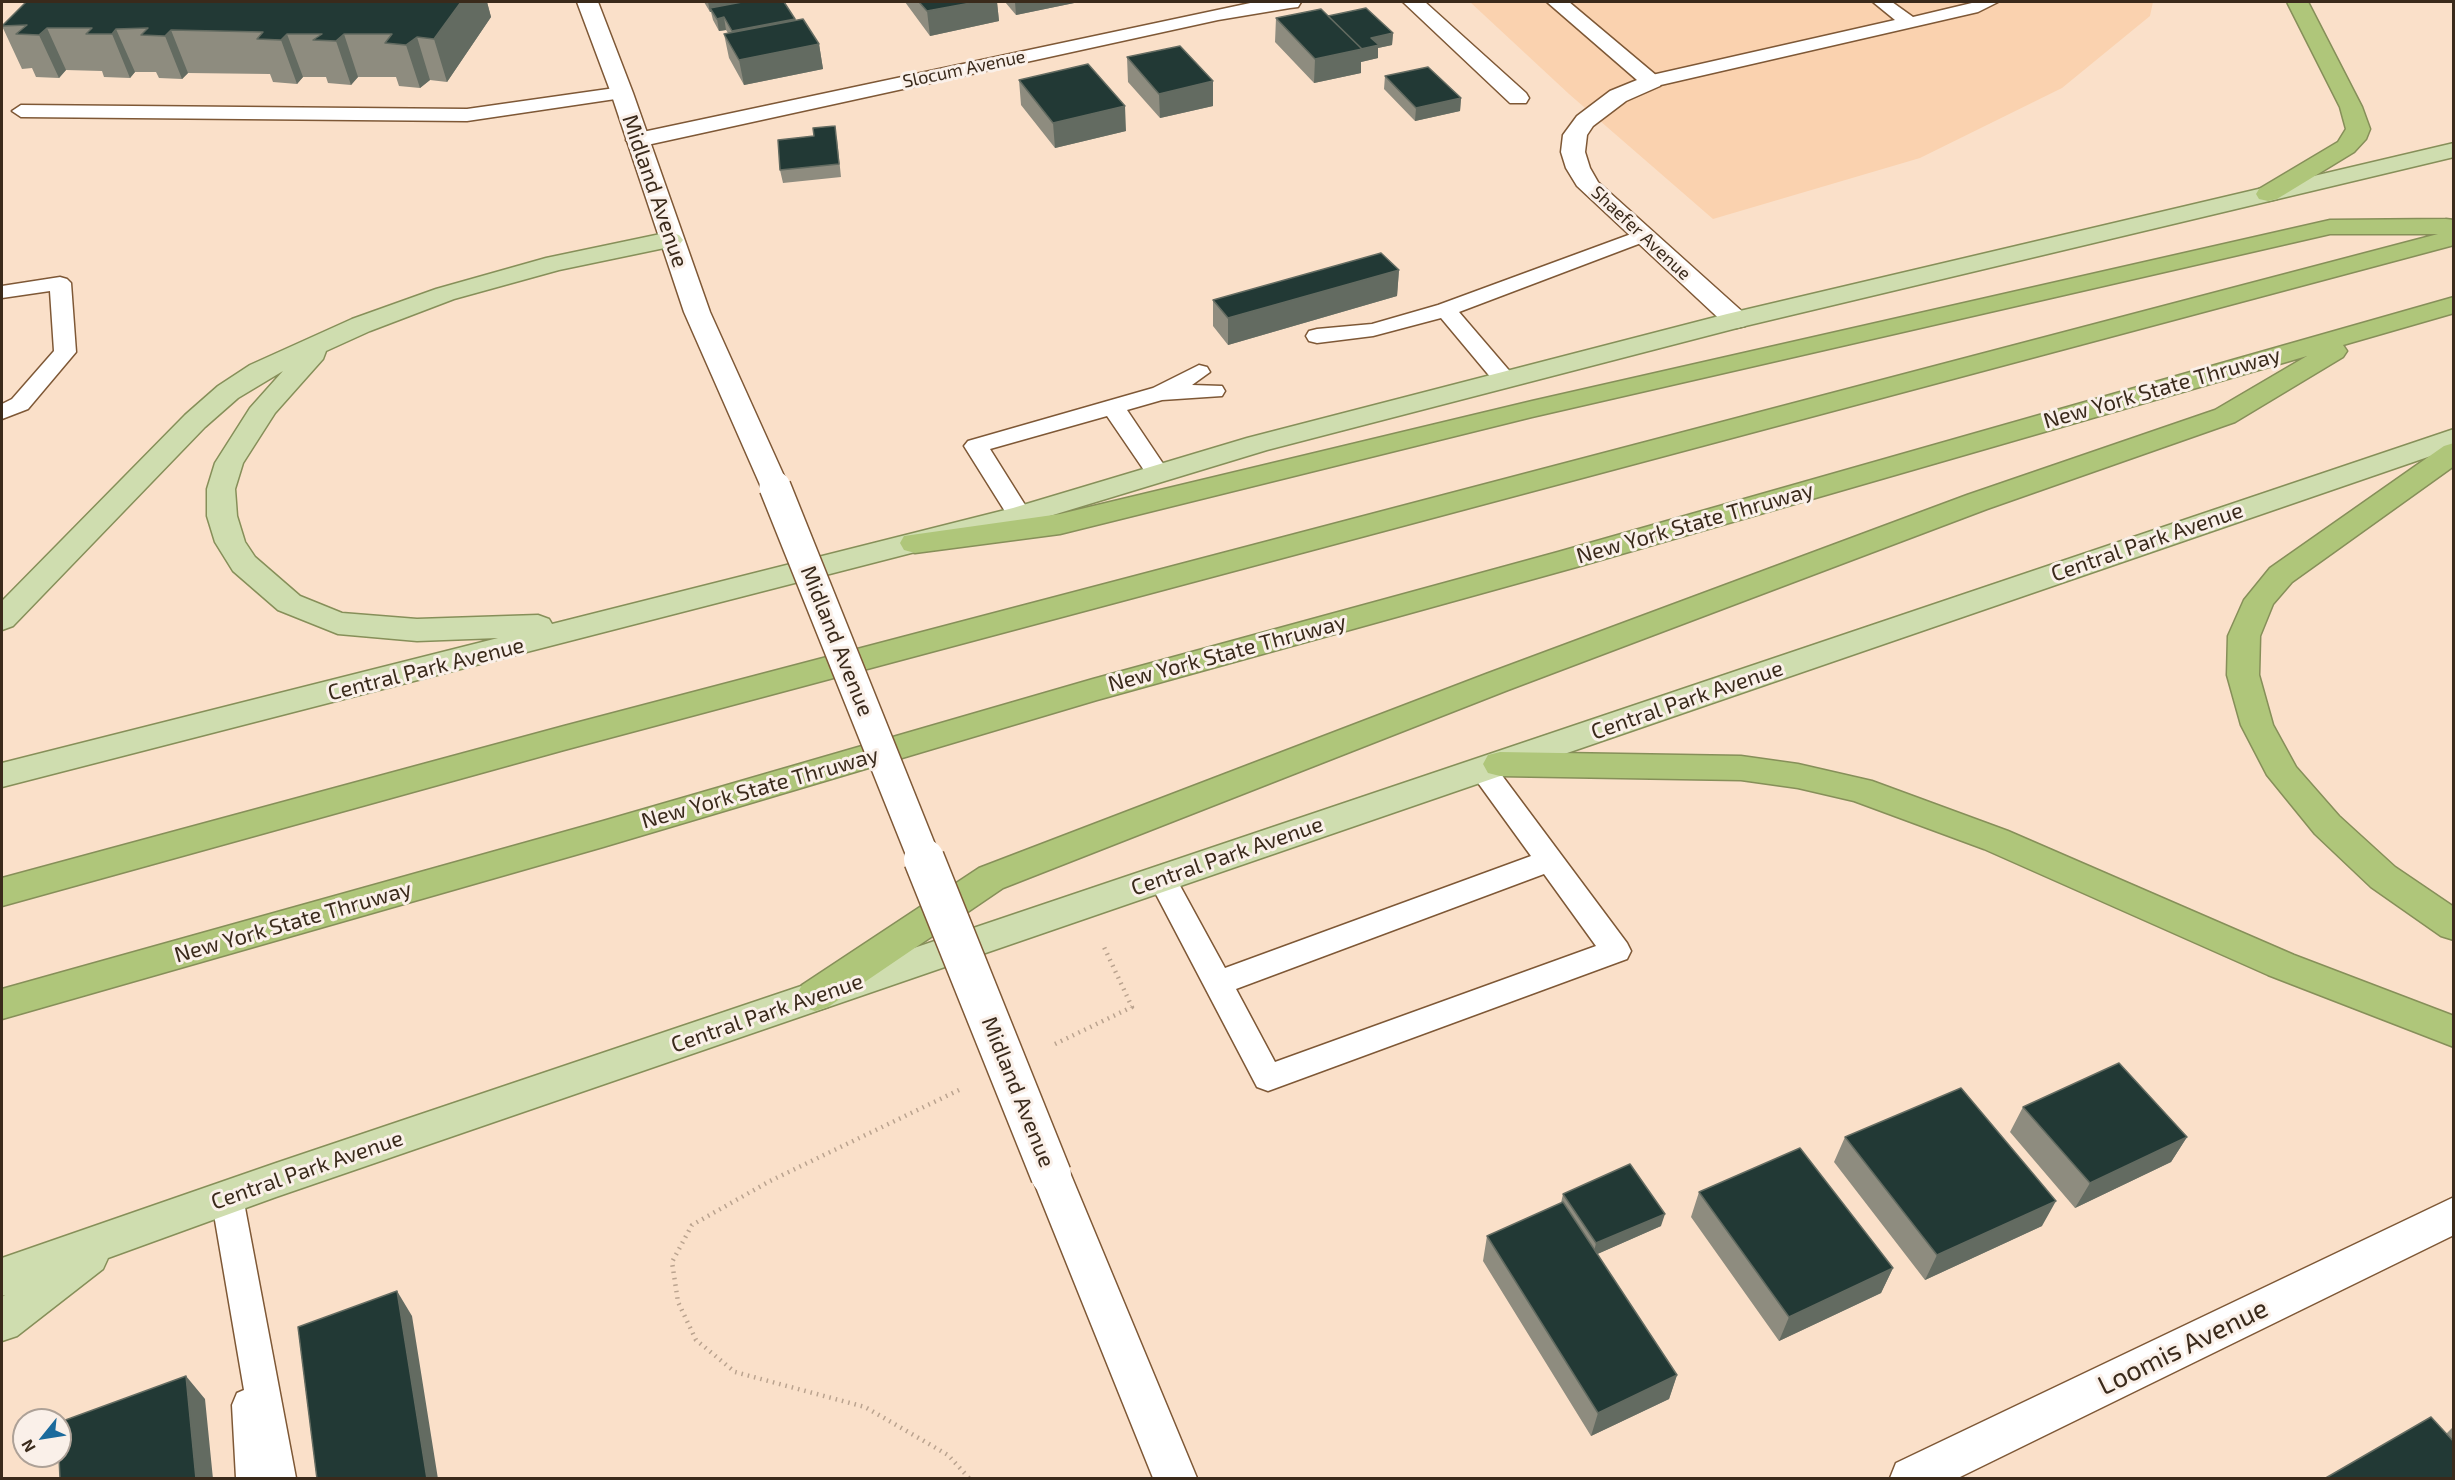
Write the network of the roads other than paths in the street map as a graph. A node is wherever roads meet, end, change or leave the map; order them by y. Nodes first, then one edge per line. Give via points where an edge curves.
1 (587, 2) edge
2 (1290, 2) edge
3 (1413, 2) edge
4 (1557, 2) edge
5 (1881, 2) edge
6 (1989, 2) edge
7 (2297, 2) edge
8 (1909, 22) junction
9 (1652, 81) junction
10 (622, 93) junction
11 (1518, 98) dead end
12 (21, 111) dead end
13 (638, 140) junction
14 (2454, 150) edge
15 (2268, 194) junction
16 (2454, 226) edge
17 (1642, 236) junction
18 (2454, 237) edge
19 (670, 240) junction
20 (2, 292) edge
21 (2454, 305) edge
22 (1446, 310) junction
23 (1736, 320) junction
24 (2375, 327) junction
25 (1373, 330) junction
26 (1317, 336) dead end
27 (324, 343) junction
28 (1335, 352) dead end
29 (1199, 372) dead end
30 (1505, 380) junction
31 (1214, 391) dead end
32 (1161, 393) junction
33 (1113, 407) junction
34 (2, 412) edge
35 (2454, 438) edge
36 (2454, 452) edge
37 (1158, 474) junction
38 (1020, 516) junction
39 (915, 543) junction
40 (2, 618) edge
41 (600, 624) junction
42 (1491, 767) junction
43 (2, 776) edge
44 (1549, 861) junction
45 (1162, 879) junction
46 (2, 892) edge
47 (2454, 926) edge
48 (1218, 983) junction
49 (815, 996) junction
50 (2, 1004) edge
51 (2454, 1032) edge
52 (227, 1197) junction
53 (2454, 1215) edge
54 (110, 1239) junction
55 (2, 1277) edge
56 (2, 1322) edge
57 (257, 1355) junction
58 (254, 1479) edge
59 (278, 1479) edge
60 (1175, 1479) edge
61 (1911, 1479) edge

1 - 10 street, Midland Avenue
2 - 13 street, Slocum Avenue via 1218,14
3 - 11 street
4 - 9 street
5 - 8 lane
6 - 8 lane
7 - 15 highway via 2351,107 2358,129 2346,147
8 - 9 lane
9 - 17 street, Shaefer Avenue via 1597,109 1575,135 1573,152 1589,186
10 - 12 lane via 467,115
10 - 13 street, Midland Avenue
13 - 19 street, Midland Avenue
14 - 15 main road, Central Park Avenue
15 - 23 main road, Central Park Avenue
16 - 39 highway via 2330,227 1497,417 1060,524
17 - 22 lane
17 - 23 street, Shaefer Avenue
18 - 46 highway via 599,729
19 - 27 main road via 555,263 445,294 370,321
19 - 60 street, Midland Avenue, bridge via 697,312 775,487
20 - 34 lane via 60,283 65,352 20,404
21 - 24 highway, New York State Thruway
22 - 25 lane
22 - 30 lane
23 - 30 main road, Central Park Avenue
24 - 49 highway via 2225,416 1977,502 991,878
24 - 50 highway, New York State Thruway
25 - 26 lane
25 - 28 lane
27 - 40 main road via 260,371 228,392
27 - 41 main road via 264,408 229,463 221,489 222,516 230,542 244,564 289,603 338,623 417,630
29 - 32 lane
30 - 37 main road, Central Park Avenue via 1257,444
31 - 32 lane
32 - 33 lane
33 - 37 lane
33 - 38 lane via 976,446
35 - 42 main road, Central Park Avenue
36 - 47 highway via 2281,575 2259,600 2244,636 2243,675 2257,725 2284,775 2327,825 2383,877
37 - 38 main road, Central Park Avenue
38 - 39 main road, Central Park Avenue
39 - 41 main road, Central Park Avenue
41 - 43 main road, Central Park Avenue
42 - 44 lane
42 - 45 main road, Central Park Avenue
42 - 51 highway via 1741,768 1860,790 1996,840 2281,965
44 - 48 lane via 1364,937 1292,963
44 - 48 lane via 1616,951 1502,980 1338,1040 1268,1078
45 - 48 lane
45 - 49 main road, Central Park Avenue
49 - 52 main road, Central Park Avenue
52 - 54 main road, Central Park Avenue
52 - 57 lane
53 - 61 street, Loomis Avenue
54 - 55 main road, Central Park Avenue
54 - 56 main road
57 - 58 lane via 250,1401
57 - 59 lane

